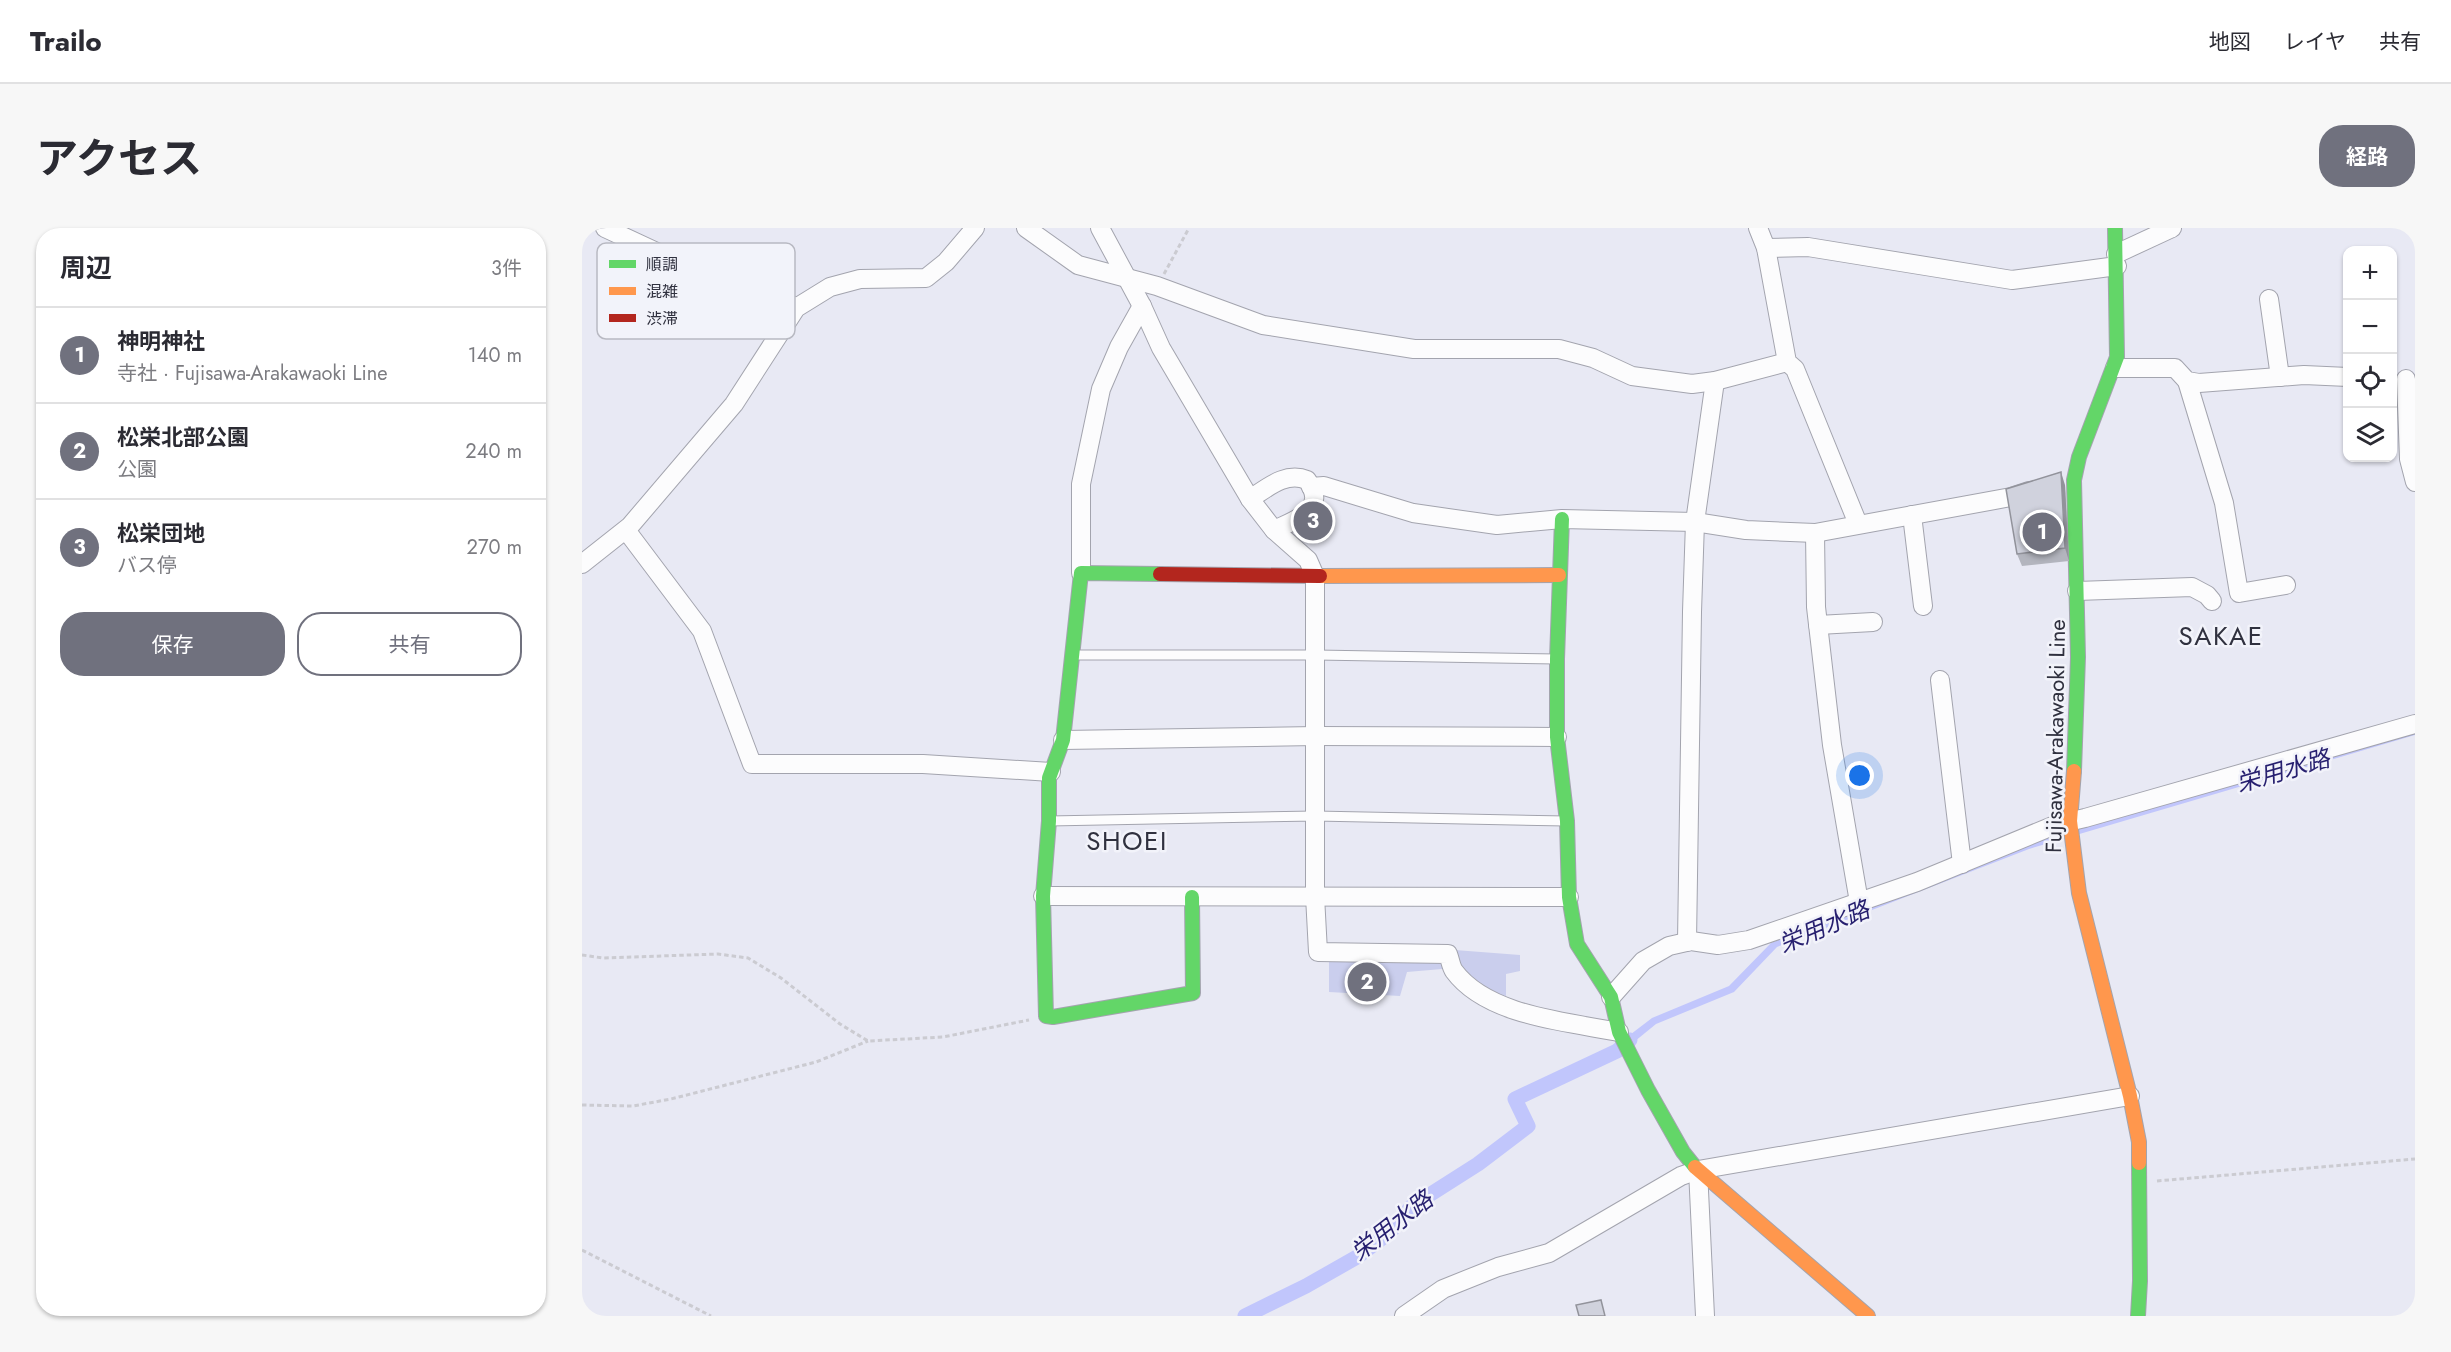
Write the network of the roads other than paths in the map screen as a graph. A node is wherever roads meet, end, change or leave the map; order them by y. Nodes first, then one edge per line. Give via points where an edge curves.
1 (604, 228) edge
2 (975, 228) edge
3 (1026, 228) edge
4 (1100, 228) edge
5 (1758, 228) edge
6 (2115, 228) edge
7 (2172, 228) edge
8 (637, 243) edge
9 (1766, 248) junction
10 (2117, 260) junction
11 (1127, 277) junction
12 (2269, 300) dead end
13 (1142, 306) junction
14 (796, 308) edge
15 (776, 339) edge
16 (1787, 362) junction
17 (2115, 368) junction
18 (2280, 377) junction
19 (2343, 377) edge
20 (2404, 379) edge
21 (1715, 381) junction
22 (2187, 381) junction
23 (2074, 480) junction
24 (2415, 482) edge
25 (1311, 487) junction
26 (1250, 499) junction
27 (1912, 515) junction
28 (1562, 519) junction
29 (1695, 522) junction
30 (1858, 524) junction
31 (626, 530) junction
32 (1274, 530) junction
33 (1815, 533) junction
34 (582, 564) edge
35 (1082, 573) junction
36 (1559, 575) junction
37 (1315, 576) junction
38 (2286, 585) dead end
39 (2077, 591) junction
40 (2212, 602) dead end
41 (1922, 606) dead end
42 (1873, 622) dead end
43 (1818, 625) junction
44 (1073, 655) junction
45 (1316, 655) junction
46 (1557, 659) junction
47 (1940, 680) dead end
48 (2415, 724) edge
49 (1316, 736) junction
50 (1557, 737) junction
51 (1063, 740) junction
52 (1051, 772) junction
53 (1315, 816) junction
54 (1049, 821) junction
55 (1567, 821) junction
56 (2070, 822) junction
57 (1962, 864) junction
58 (1043, 896) junction
59 (1315, 896) junction
60 (1192, 897) junction
61 (1569, 897) junction
62 (1859, 902) junction
63 (1688, 942) junction
64 (1611, 997) junction
65 (1619, 1032) junction
66 (2130, 1096) junction
67 (1698, 1170) junction
68 (1404, 1316) edge
69 (1705, 1316) edge
70 (1868, 1316) edge
71 (2138, 1316) edge

1 - 8 street
2 - 14 street via 946,262 926,278 860,279 830,287
3 - 11 street via 1078,265
4 - 11 street
5 - 9 street
6 - 10 street, Fujisawa-Arakawaoki Line
7 - 10 street
9 - 10 street via 1808,247 2012,280
9 - 16 street
10 - 17 street, Fujisawa-Arakawaoki Line
11 - 13 street
11 - 21 street via 1263,325 1414,349 1559,349 1593,358 1632,376 1692,384
12 - 18 street
13 - 26 street via 1161,348
13 - 35 street via 1101,389 1081,484
15 - 31 street via 734,404
16 - 21 street
16 - 30 street via 1795,369
17 - 22 street via 2175,368
17 - 23 street, Fujisawa-Arakawaoki Line via 2079,457
18 - 19 street
18 - 22 street
20 - 24 street via 2409,459
21 - 29 street
22 - 38 street via 2224,502 2239,593
23 - 27 street via 2011,497
23 - 39 street, Fujisawa-Arakawaoki Line
25 - 26 street via 1307,480 1291,477
25 - 28 street via 1324,486 1413,513 1497,525
25 - 32 street via 1314,495 1304,517
26 - 32 street
27 - 30 street
27 - 41 street
28 - 29 street
28 - 36 street
29 - 33 street via 1746,530
29 - 63 street
30 - 33 street
31 - 34 street
31 - 52 street via 702,631 752,764 923,764
32 - 37 street via 1308,560
33 - 43 street
35 - 37 street
35 - 44 street
36 - 37 street
36 - 46 street
37 - 45 street
39 - 40 street via 2192,587
39 - 56 street, Fujisawa-Arakawaoki Line via 2077,723
42 - 43 street
43 - 62 street via 1832,745
44 - 45 lane
44 - 51 street
45 - 46 lane
45 - 49 street
46 - 50 street
47 - 57 street
48 - 56 street
49 - 50 street
49 - 51 street
49 - 53 street
50 - 55 street
51 - 52 street
52 - 54 street
53 - 54 lane
53 - 55 lane
53 - 59 street
54 - 58 street
55 - 61 street
56 - 57 street
56 - 66 street, Fujisawa-Arakawaoki Line via 2079,893
57 - 62 street
58 - 60 street
58 - 60 street via 1046,1016 1053,1017 1193,993
59 - 60 street
59 - 61 street
59 - 65 street via 1318,952 1448,954 1453,970 1483,998 1536,1016
61 - 64 street via 1577,944
62 - 63 street via 1749,940 1719,945
63 - 64 street via 1669,946 1643,960
64 - 65 street
65 - 67 street via 1683,1152
66 - 67 street
66 - 71 street, Fujisawa-Arakawaoki Line via 2139,1142
67 - 68 street via 1681,1176 1549,1253 1498,1267 1443,1289
67 - 69 street
67 - 70 street

